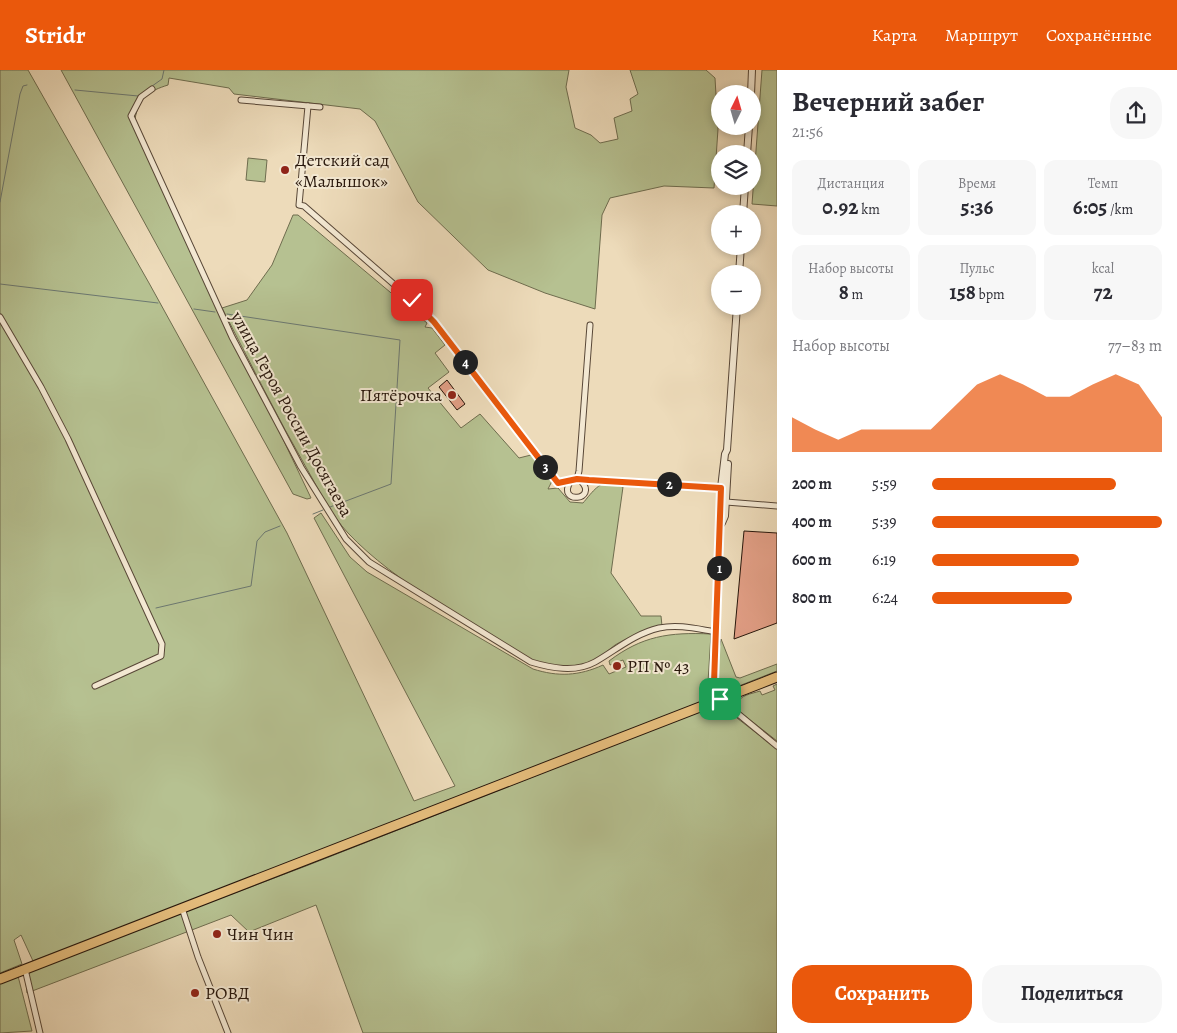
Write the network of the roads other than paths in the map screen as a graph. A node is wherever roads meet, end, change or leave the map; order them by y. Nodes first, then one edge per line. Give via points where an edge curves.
1 (752, 70) edge
2 (751, 85) edge
3 (152, 89) dead end
4 (241, 100) dead end
5 (308, 106) junction
6 (320, 107) dead end
7 (735, 315) edge
8 (0, 317) edge
9 (590, 325) dead end
10 (579, 480) junction
11 (570, 482) junction
12 (724, 488) junction
13 (726, 502) junction
14 (777, 506) edge
15 (721, 524) junction
16 (716, 632) junction
17 (777, 677) edge
18 (95, 686) dead end
19 (720, 699) junction
20 (777, 746) edge
21 (182, 908) junction
22 (25, 969) junction
23 (0, 979) edge
24 (40, 1033) edge
25 (228, 1033) edge

1 - 2 street
3 - 16 street, улица Героя России Досягаева via 141,97 132,116 232,337 301,467 346,539 369,562 531,662 550,668 565,669 594,663 618,646 658,629 675,626
4 - 5 street
5 - 6 street
5 - 11 street via 299,205 352,247 434,322 558,483
7 - 12 street
8 - 18 street via 68,439 162,644 161,656
9 - 10 street
10 - 11 street
10 - 11 street via 586,491 578,498 568,493
10 - 12 street
12 - 13 street
12 - 15 street
13 - 14 street
13 - 15 street
15 - 16 street
16 - 19 street via 714,683
17 - 19 highway
19 - 20 street
19 - 21 highway
21 - 22 highway
21 - 25 street
22 - 23 highway
22 - 24 street

